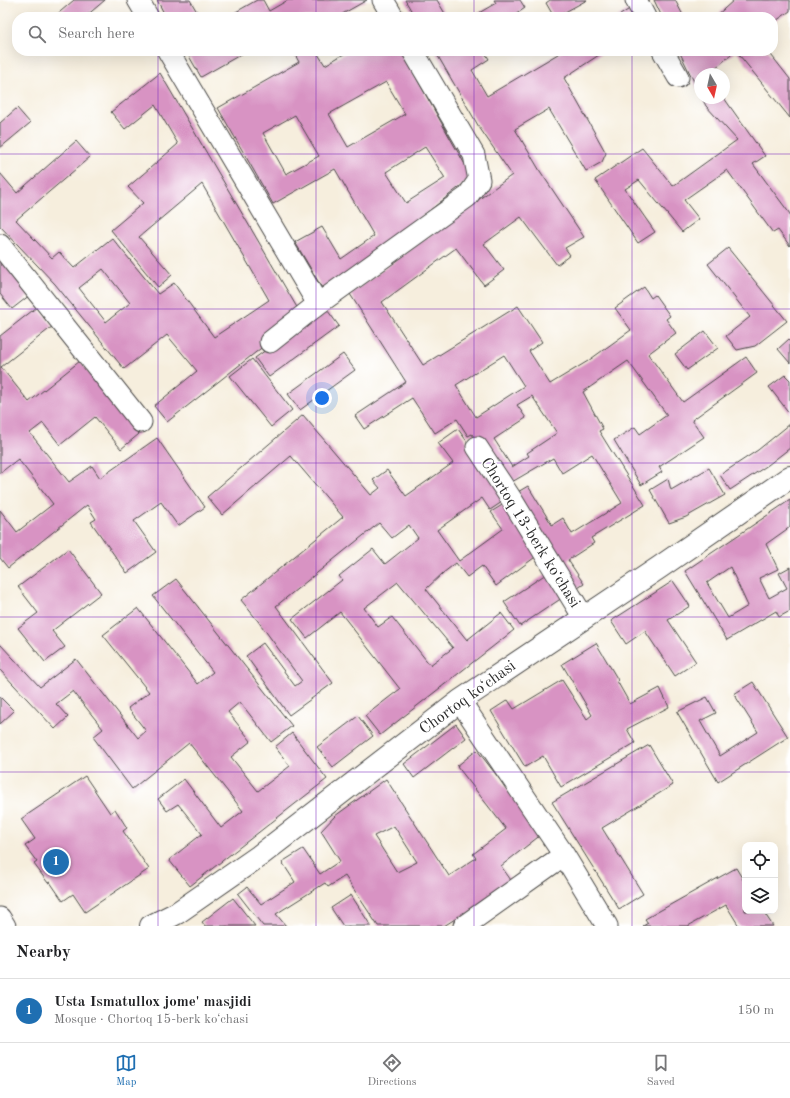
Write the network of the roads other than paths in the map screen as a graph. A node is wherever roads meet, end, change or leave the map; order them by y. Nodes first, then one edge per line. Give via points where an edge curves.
1 (138, 0) edge
2 (383, 0) edge
3 (636, 0) edge
4 (145, 12) edge
5 (390, 12) edge
6 (642, 12) edge
7 (171, 56) edge
8 (416, 56) edge
9 (667, 56) edge
10 (678, 77) dead end
11 (0, 246) edge
12 (318, 304) junction
13 (270, 342) dead end
14 (141, 422) dead end
15 (477, 447) dead end
16 (790, 477) edge
17 (584, 618) junction
18 (460, 701) junction
19 (564, 855) junction
20 (0, 918) edge
21 (4, 926) edge
22 (151, 926) edge
23 (464, 926) edge
24 (607, 926) edge

1 - 4 street
2 - 5 street
3 - 6 street
7 - 12 street
8 - 12 street via 474,155 479,180 467,198
9 - 10 street
11 - 14 street
12 - 13 street
15 - 17 street, Chortoq 13-berk koʻchasi
16 - 17 main road, Chortoq koʻchasi
17 - 18 main road, Chortoq koʻchasi
18 - 19 street
18 - 22 main road, Chortoq koʻchasi via 259,856 177,913
19 - 23 street
19 - 24 street
20 - 21 street

